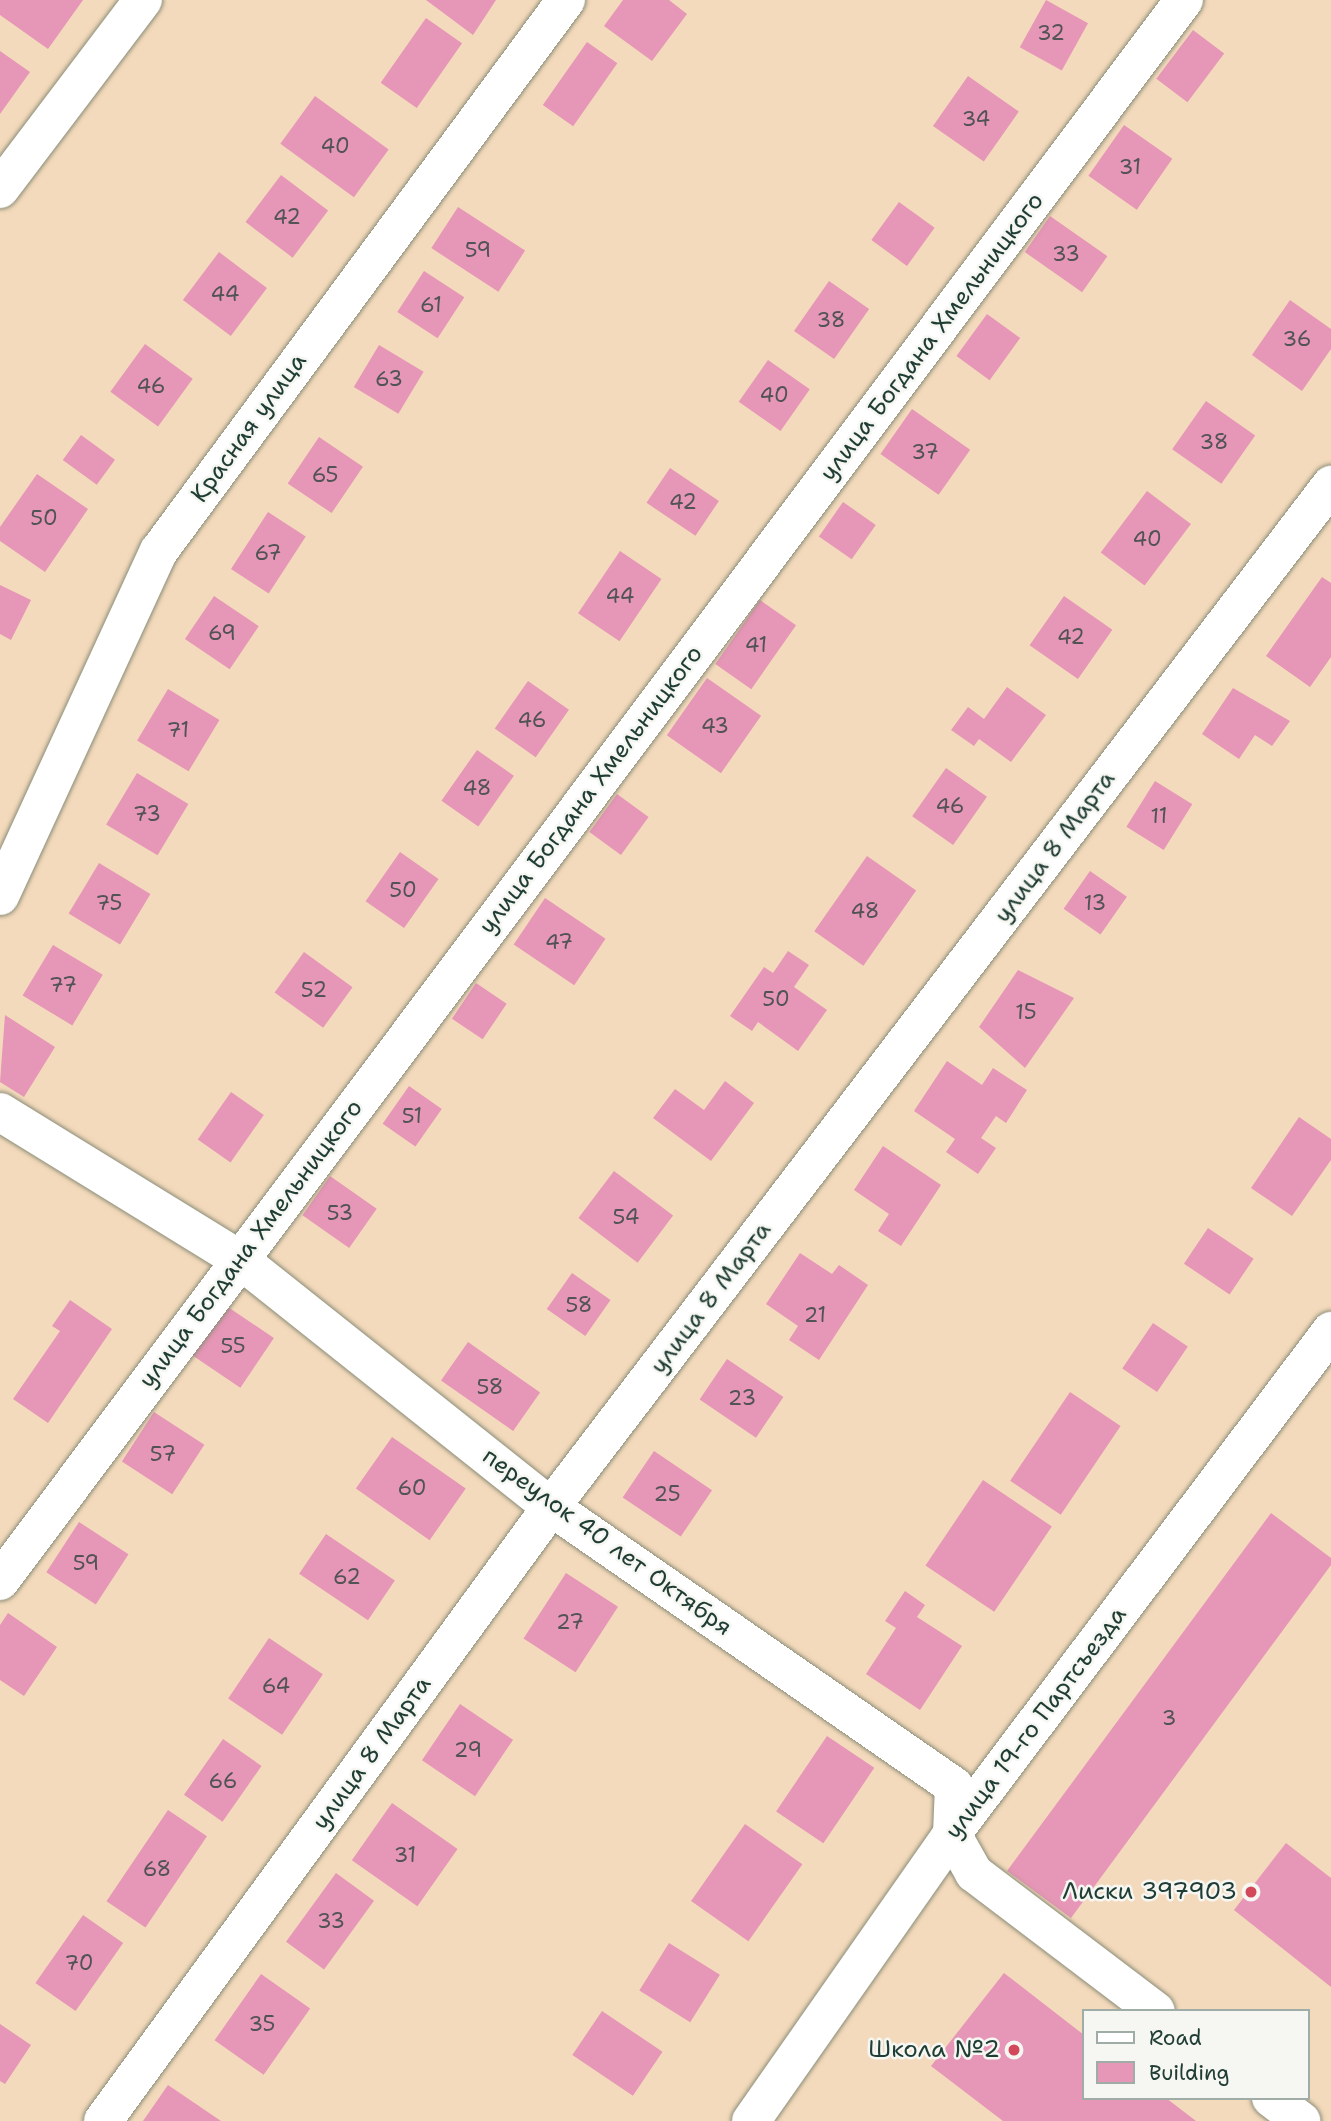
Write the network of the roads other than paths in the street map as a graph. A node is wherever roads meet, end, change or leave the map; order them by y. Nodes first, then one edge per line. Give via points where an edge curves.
1 (143, 0) edge
2 (566, 0) edge
3 (1185, 0) edge
4 (0, 188) edge
5 (1331, 485) edge
6 (0, 896) edge
7 (0, 1112) edge
8 (239, 1259) junction
9 (1331, 1331) edge
10 (551, 1507) junction
11 (0, 1581) edge
12 (952, 1834) junction
13 (1153, 2009) edge
14 (1274, 2100) edge
15 (103, 2121) edge
16 (751, 2121) edge
17 (1301, 2121) edge

1 - 4 street
2 - 6 street, Красная улица via 159,551
3 - 8 street, улица Богдана Хмельницкого
5 - 10 street, улица 8 Марта
7 - 8 street, переулок 40 лет Октября
8 - 10 street, переулок 40 лет Октября
8 - 11 street, улица Богдана Хмельницкого
9 - 12 street, улица 19-го Партсъезда
10 - 12 street, переулок 40 лет Октября via 954,1786
10 - 15 street, улица 8 Марта
12 - 13 street via 974,1873
12 - 16 street, улица 19-го Партсъезда
14 - 17 street

